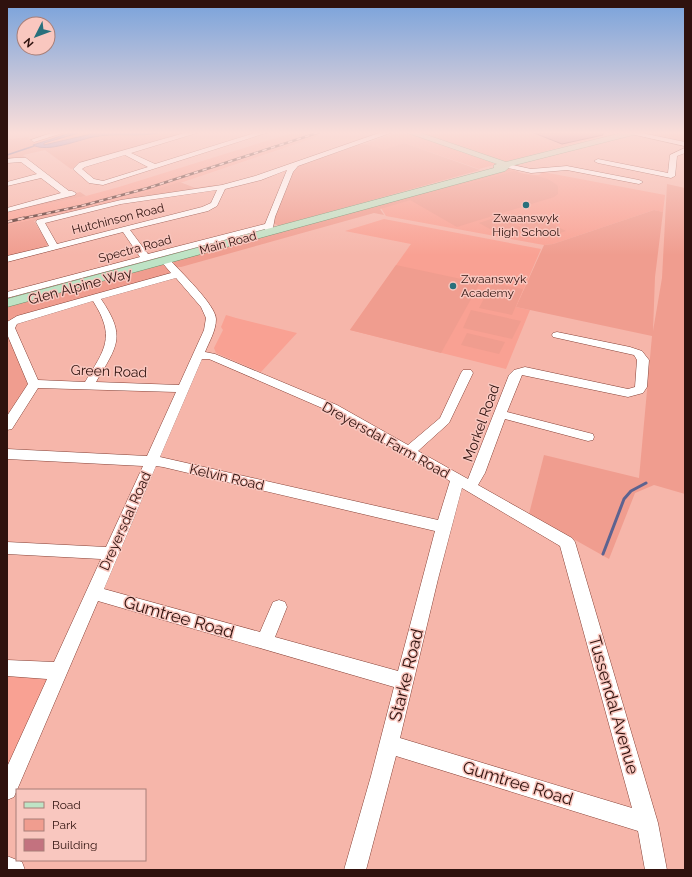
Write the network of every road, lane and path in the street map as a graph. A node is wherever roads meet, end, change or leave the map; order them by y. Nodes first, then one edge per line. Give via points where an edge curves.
1 (40, 173) edge
2 (81, 173) edge
3 (135, 173) edge
4 (274, 173) edge
5 (289, 173) edge
6 (486, 173) edge
7 (592, 173) edge
8 (655, 173) edge
9 (672, 173) edge
10 (43, 175) junction
11 (639, 182) dead end
12 (7, 184) edge
13 (222, 187) junction
14 (75, 192) dead end
15 (67, 194) junction
16 (7, 210) edge
17 (269, 228) junction
18 (125, 229) junction
19 (54, 247) junction
20 (146, 258) junction
21 (7, 259) edge
22 (165, 260) junction
23 (178, 274) junction
24 (51, 287) junction
25 (7, 295) edge
26 (95, 297) junction
27 (7, 303) edge
28 (557, 335) dead end
29 (199, 355) junction
30 (466, 373) dead end
31 (34, 384) junction
32 (89, 385) junction
33 (183, 389) junction
34 (500, 414) junction
35 (7, 426) edge
36 (588, 437) dead end
37 (409, 452) junction
38 (7, 454) edge
39 (152, 461) junction
40 (464, 483) junction
41 (443, 526) junction
42 (566, 542) joint
43 (7, 548) edge
44 (110, 553) junction
45 (94, 593) junction
46 (279, 607) dead end
47 (264, 642) junction
48 (7, 668) edge
49 (60, 671) junction
50 (403, 681) junction
51 (389, 744) junction
52 (7, 790) edge
53 (647, 823) junction
54 (7, 867) edge
55 (14, 870) edge
56 (355, 870) edge
57 (656, 870) edge

1 - 10 street
2 - 3 street via 98,183
4 - 13 street
5 - 17 street
6 - 17 main road, Main Road
7 - 11 street
8 - 9 street via 670,176
10 - 12 street
10 - 15 street
13 - 18 street, Hutchinson Road via 218,199 209,208
13 - 19 street via 133,200 42,221 40,223
14 - 15 street
15 - 16 street
17 - 20 street, Spectra Road
17 - 22 main road, Main Road
18 - 19 street, Hutchinson Road
18 - 20 street
19 - 21 street, Hutchinson Road
20 - 24 street, Spectra Road
22 - 23 street, Dreyersdal Road
22 - 24 main road, Main Road
23 - 26 street, Glen Alpine Way
23 - 29 street, Dreyersdal Road via 206,306 211,318
24 - 25 street, Spectra Road
24 - 27 main road, Main Road
26 - 31 street, Glen Alpine Way via 12,322 10,328
26 - 32 street via 112,325 112,340
28 - 34 street, Morkel Road via 638,353 643,360 641,387 633,393 623,392 521,371 514,375
29 - 33 street, Dreyersdal Road
29 - 37 street, Dreyersdal Farm Road via 211,356 333,408
30 - 37 street via 445,420
31 - 32 street, Green Road
31 - 35 street
32 - 33 street, Green Road
33 - 39 street, Dreyersdal Road
34 - 36 street
34 - 40 street, Morkel Road via 478,473
37 - 40 street, Dreyersdal Farm Road
38 - 39 street, Kelvin Road
39 - 41 street, Kelvin Road
39 - 44 street, Dreyersdal Road
40 - 41 street, Starke Road
40 - 42 street, Dreyersdal Farm Road
41 - 50 street, Starke Road
42 - 53 street, Tussendal Avenue via 585,600
43 - 44 street
44 - 45 street, Dreyersdal Road
45 - 47 street, Gumtree Road
45 - 49 street, Dreyersdal Road
46 - 47 street
47 - 50 street, Gumtree Road
48 - 49 street
49 - 52 street, Dreyersdal Road
50 - 51 street, Starke Road
51 - 53 street, Gumtree Road
51 - 56 street, Starke Road
53 - 57 street, Tussendal Avenue
54 - 55 street

